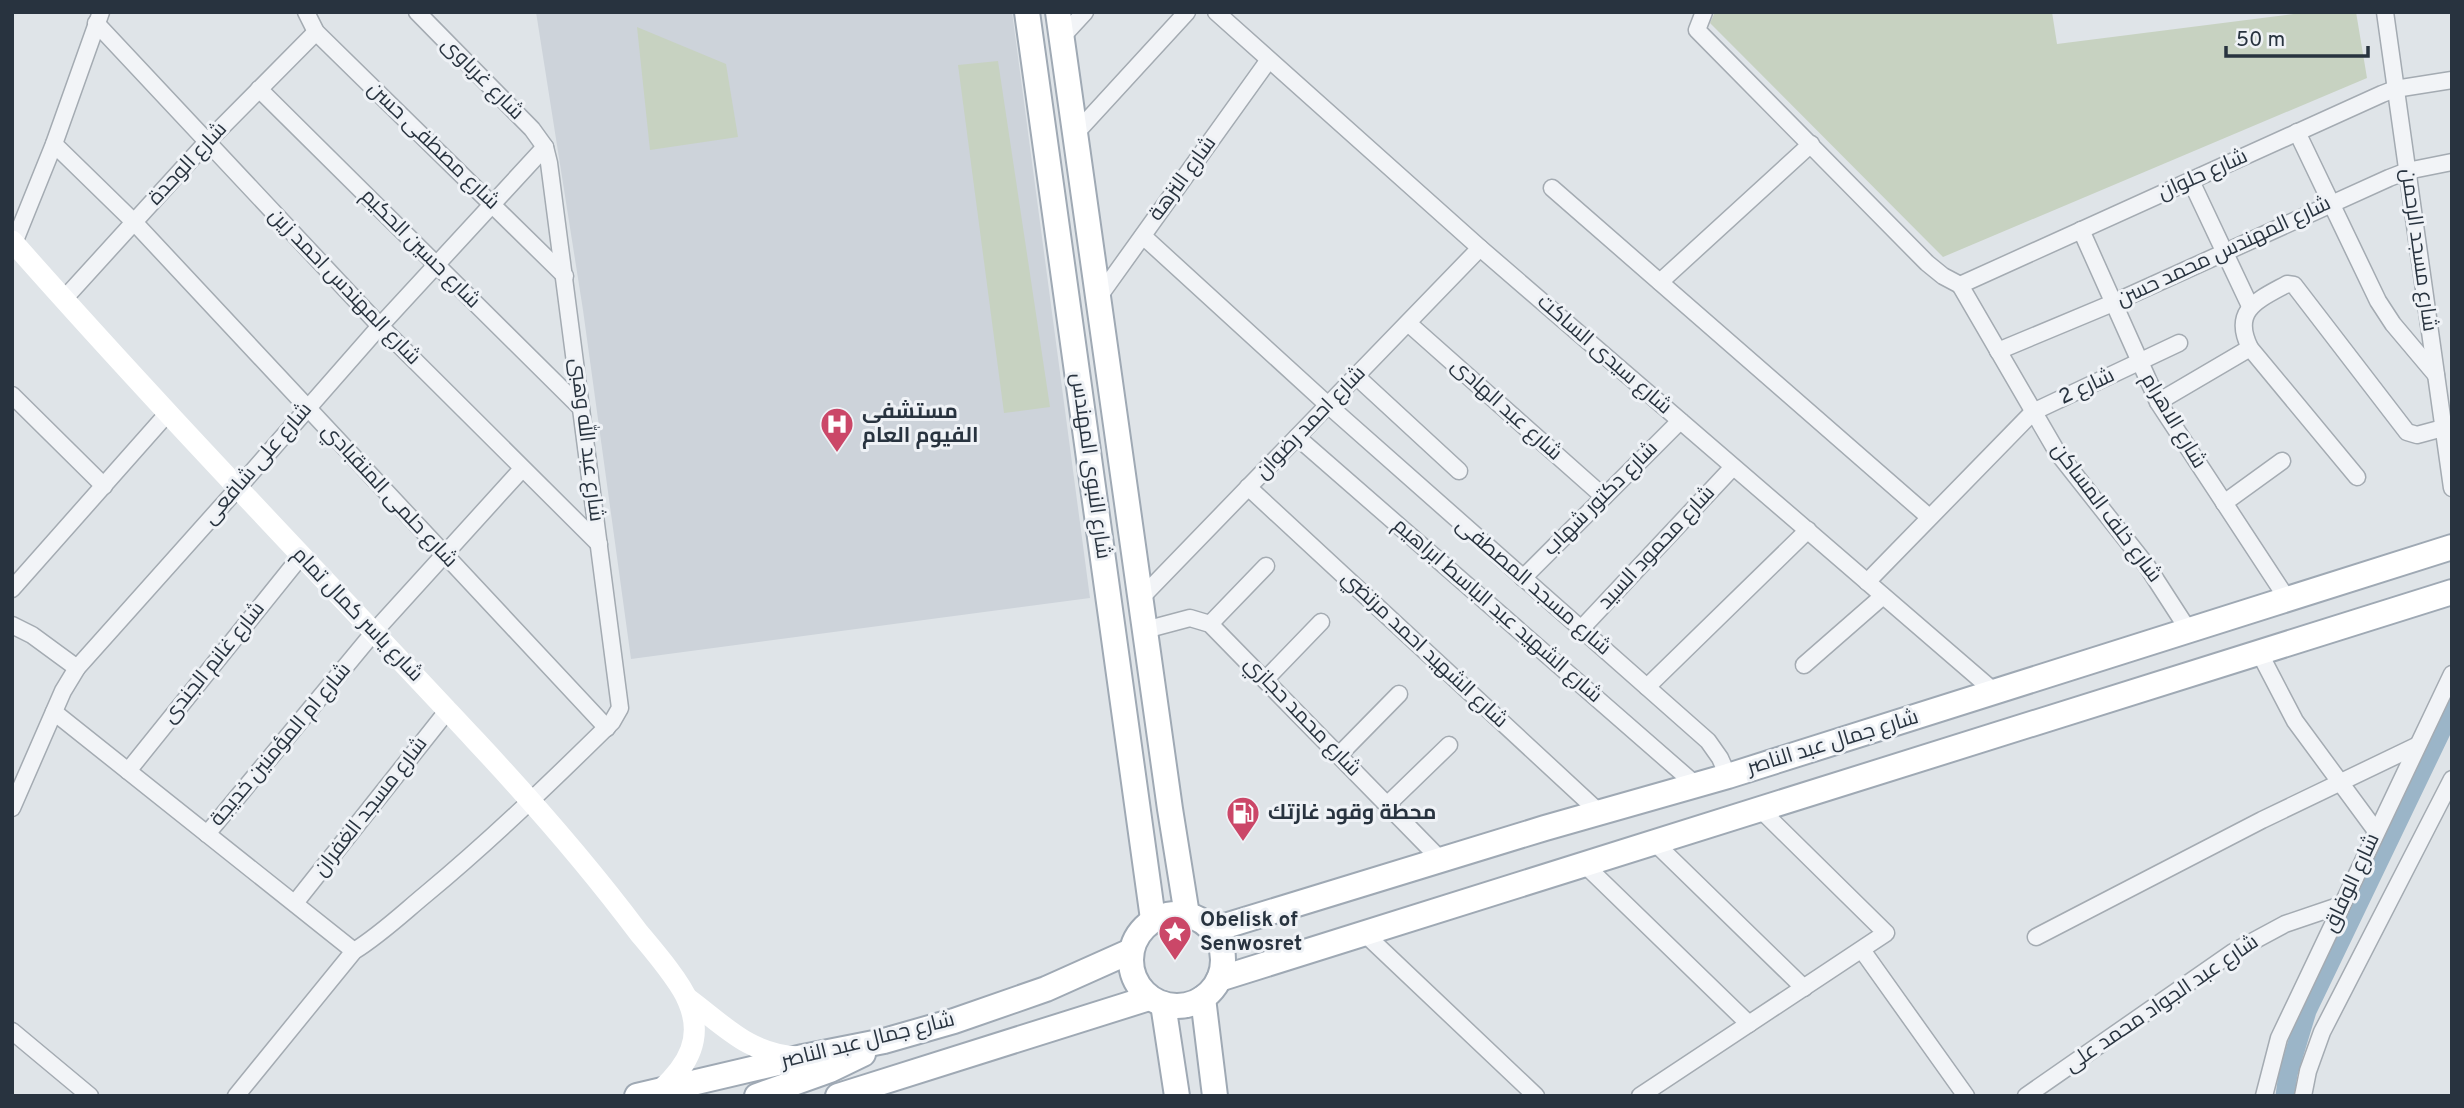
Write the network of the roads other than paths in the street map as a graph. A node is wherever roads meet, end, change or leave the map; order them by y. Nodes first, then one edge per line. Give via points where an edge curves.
1 (306, 12) edge
2 (417, 12) edge
3 (1027, 12) edge
4 (1058, 12) edge
5 (1085, 12) edge
6 (1187, 12) edge
7 (1216, 12) edge
8 (1704, 12) edge
9 (2385, 12) edge
10 (99, 18) edge
11 (316, 32) junction
12 (1061, 38) junction
13 (1268, 61) junction
14 (2452, 80) edge
15 (1068, 84) junction
16 (1038, 88) junction
17 (259, 89) junction
18 (2395, 89) junction
19 (1043, 128) junction
20 (1074, 129) junction
21 (2297, 132) junction
22 (206, 143) junction
23 (54, 144) junction
24 (1811, 144) junction
25 (545, 147) junction
26 (2452, 162) edge
27 (2407, 171) junction
28 (2191, 181) junction
29 (1552, 188) dead end
30 (2331, 203) junction
31 (493, 205) junction
32 (134, 222) junction
33 (2081, 230) junction
34 (1143, 236) junction
35 (13, 244) edge
36 (1480, 248) junction
37 (2224, 252) junction
38 (437, 265) junction
39 (565, 276) junction
40 (1660, 282) junction
41 (1960, 285) junction
42 (1098, 298) junction
43 (64, 299) junction
44 (2113, 303) junction
45 (2250, 306) junction
46 (1408, 323) junction
47 (380, 326) junction
48 (2179, 344) dead end
49 (2250, 348) junction
50 (1998, 351) junction
51 (2138, 363) junction
52 (2436, 375) junction
53 (1356, 376) junction
54 (12, 395) edge
55 (2158, 402) junction
56 (1328, 405) junction
57 (306, 408) junction
58 (581, 408) junction
59 (2033, 412) junction
60 (167, 414) junction
61 (1680, 421) junction
62 (2443, 428) junction
63 (1297, 437) junction
64 (2282, 461) dead end
65 (1733, 467) junction
66 (522, 469) junction
67 (1459, 471) dead end
68 (2357, 477) dead end
69 (104, 486) junction
70 (1248, 487) junction
71 (2452, 488) edge
72 (237, 489) junction
73 (1604, 496) junction
74 (2224, 503) junction
75 (1097, 516) junction
76 (1129, 516) junction
77 (1929, 517) junction
78 (1808, 530) junction
79 (599, 544) junction
80 (2452, 547) edge
81 (443, 555) junction
82 (301, 556) junction
83 (1266, 566) dead end
84 (1523, 578) junction
85 (1867, 582) junction
86 (12, 589) edge
87 (2452, 592) edge
88 (1883, 596) junction
89 (1141, 598) junction
90 (2288, 600) junction
91 (1321, 622) dead end
92 (1210, 624) junction
93 (12, 625) edge
94 (1581, 629) junction
95 (1145, 630) junction
96 (2189, 631) junction
97 (374, 632) junction
98 (2259, 652) junction
99 (1804, 665) dead end
100 (77, 668) junction
101 (2452, 674) edge
102 (1265, 680) junction
103 (1647, 687) junction
104 (1996, 693) junction
105 (1399, 694) dead end
106 (448, 710) junction
107 (54, 712) junction
108 (607, 728) junction
109 (1449, 745) dead end
110 (2416, 746) junction
111 (1339, 755) junction
112 (128, 771) junction
113 (1728, 776) junction
114 (2452, 779) edge
115 (2341, 782) junction
116 (1696, 785) junction
117 (532, 802) junction
118 (1387, 805) junction
119 (12, 808) edge
120 (1760, 809) junction
121 (1600, 813) junction
122 (2376, 831) junction
123 (207, 834) junction
124 (1654, 842) junction
125 (1441, 860) junction
126 (1584, 864) junction
127 (295, 904) junction
128 (2341, 905) junction
129 (1187, 915) junction
130 (1153, 919) junction
131 (1212, 930) junction
132 (1364, 933) junction
133 (2036, 937) dead end
134 (1863, 950) junction
135 (354, 951) junction
136 (1131, 951) junction
137 (1804, 988) junction
138 (1211, 989) junction
139 (687, 998) junction
140 (1156, 1001) junction
141 (954, 1021) junction
142 (1749, 1024) junction
143 (13, 1034) edge
144 (884, 1041) junction
145 (966, 1055) junction
146 (803, 1057) junction
147 (649, 1093) edge
148 (845, 1094) edge
149 (90, 1096) edge
150 (236, 1096) edge
151 (757, 1096) edge
152 (1177, 1096) edge
153 (1215, 1096) edge
154 (1536, 1096) edge
155 (1640, 1096) edge
156 (1966, 1096) edge
157 (2026, 1096) edge
158 (2264, 1096) edge
159 (2303, 1096) edge

1 - 11 street, شارع مصطفى حسن
2 - 25 street, شارع غرباوى
3 - 16 main road, شارع النبوى المهندس
4 - 12 main road, شارع النبوى المهندس
5 - 12 street
6 - 20 street
7 - 13 street, شارع سيدى الساكت
8 - 24 street via 1698,30
9 - 18 street, شارع مسجد الرحمن
10 - 22 street, شارع المهندس احمد زين
10 - 23 street
11 - 17 street, شارع الوحدة
11 - 31 street, شارع مصطفى حسن
12 - 15 main road, شارع النبوى المهندس
13 - 34 street, شارع النزهة
13 - 36 street, شارع سيدى الساكت
14 - 18 street, شارع حلوان
15 - 16 main road
15 - 20 main road, شارع النبوى المهندس
16 - 19 main road, شارع النبوى المهندس
17 - 22 street, شارع الوحدة
17 - 38 street, شارع حسين الحكيم
18 - 21 street, شارع حلوان
18 - 27 street, شارع مسجد الرحمن
19 - 20 main road
19 - 75 main road, شارع النبوى المهندس
20 - 42 main road, شارع النبوى المهندس
21 - 28 street, شارع حلوان
21 - 30 street
22 - 32 street, شارع الوحدة
22 - 47 street, شارع المهندس احمد زين
23 - 32 street, شارع حلمى المنقبادي
23 - 35 street
24 - 40 street
24 - 41 street via 1927,263
25 - 31 street, شارع على شافعى
25 - 39 street, شارع عبد الله وهبى
26 - 27 street, شارع المهندس محمد حسن
27 - 30 street, شارع المهندس محمد حسن
27 - 52 street, شارع مسجد الرحمن
28 - 33 street, شارع حلوان
28 - 37 street
29 - 40 street
30 - 37 street, شارع المهندس محمد حسن
30 - 52 street via 2382,307
31 - 38 street, شارع على شافعى
31 - 39 street, شارع مصطفى حسن
32 - 43 street, شارع الوحدة
32 - 57 street, شارع حلمى المنقبادي
33 - 41 street, شارع حلوان
33 - 44 street, شارع الاهرام
34 - 42 street, شارع النزهة
34 - 56 street, شارع مسجد المصطفى
35 - 43 street, شارع ياسر كمال تمام
36 - 46 street, شارع احمد رضوان
36 - 61 street, شارع سيدى الساكت
37 - 44 street, شارع المهندس محمد حسن
37 - 45 street
38 - 47 street, شارع على شافعى
38 - 58 street, شارع حسين الحكيم
39 - 58 street, شارع عبد الله وهبى
40 - 77 street
41 - 50 street, شارع خلف المساكن
42 - 76 main road, شارع النبوى المهندس
43 - 60 street, شارع ياسر كمال تمام
44 - 50 street, شارع المهندس محمد حسن
44 - 51 street, شارع الاهرام
45 - 49 street via 2243,326
45 - 62 street via 2292,284 2407,432 2417,435
46 - 53 street, شارع احمد رضوان
46 - 73 street, شارع عبد الهادى
47 - 57 street, شارع على شافعى
47 - 66 street, شارع المهندس احمد زين
48 - 51 street, شارع 2
49 - 55 street
49 - 68 street
50 - 59 street, شارع خلف المساكن
51 - 55 street, شارع الاهرام
51 - 59 street, شارع 2
52 - 62 street, شارع مسجد الرحمن
53 - 56 street, شارع احمد رضوان
53 - 67 street
54 - 69 street
55 - 74 street, شارع الاهرام
56 - 63 street, شارع احمد رضوان
56 - 84 street, شارع مسجد المصطفى
57 - 72 street, شارع على شافعى
57 - 81 street, شارع حلمى المنقبادي
58 - 79 street, شارع عبد الله وهبى
59 - 77 street
59 - 96 street, شارع خلف المساكن via 2057,452 2147,566
60 - 69 street
60 - 72 street, شارع ياسر كمال تمام
61 - 65 street, شارع سيدى الساكت
61 - 73 street, شارع دكتور شهاب
62 - 71 street, شارع مسجد الرحمن
63 - 70 street, شارع احمد رضوان
63 - 116 street, شارع الشهيد عبد الباسط ابراهيم
64 - 74 street
65 - 78 street, شارع سيدى الساكت
65 - 94 street, شارع محمود السيد
66 - 79 street, شارع المهندس احمد زين
66 - 81 street, شارع ام المؤمنين خديجة
69 - 86 street
70 - 89 street, شارع احمد رضوان
70 - 121 street, شارع الشهيد احمد مرتضي
72 - 82 street, شارع ياسر كمال تمام
72 - 100 street, شارع على شافعى
73 - 84 street, شارع دكتور شهاب
74 - 90 street, شارع الاهرام
75 - 76 main road
75 - 130 main road, شارع النبوى المهندس
76 - 89 main road, شارع النبوى المهندس
77 - 85 street
78 - 85 street, شارع سيدى الساكت
78 - 103 street
79 - 108 street, شارع عبد الله وهبى via 621,702
80 - 90 main road, شارع جمال عبد الناصر
81 - 97 street, شارع ام المؤمنين خديجة
81 - 108 street, شارع حلمى المنقبادي
82 - 97 street, شارع ياسر كمال تمام
82 - 112 street, شارع غانم الجندى
83 - 92 street
84 - 94 street, شارع مسجد المصطفى
85 - 88 street, شارع سيدى الساكت
87 - 98 main road, شارع جمال عبد الناصر
88 - 99 street
88 - 104 street, شارع سيدى الساكت
89 - 95 main road, شارع النبوى المهندس
90 - 96 main road, شارع جمال عبد الناصر
91 - 102 street
92 - 95 street via 1190,618
92 - 102 street, شارع محمد حجازي
93 - 100 street
94 - 103 street, شارع مسجد المصطفى
95 - 129 main road, شارع النبوى المهندس
96 - 104 main road, شارع جمال عبد الناصر
97 - 106 street, شارع ياسر كمال تمام
97 - 123 street, شارع ام المؤمنين خديجة
98 - 115 street via 2295,721
98 - 120 main road, شارع جمال عبد الناصر
100 - 107 street, شارع على شافعى
101 - 110 street, شارع الوفاق
102 - 111 street, شارع محمد حجازي
103 - 113 street, شارع مسجد المصطفى via 1708,741
104 - 113 main road, شارع جمال عبد الناصر
105 - 111 street
106 - 117 street, شارع ياسر كمال تمام
106 - 127 street, شارع مسجد الغفران
107 - 112 street
107 - 119 street, شارع على شافعى
108 - 117 street
109 - 118 street
110 - 115 street
110 - 122 street, شارع الوفاق
111 - 118 street, شارع محمد حجازي
112 - 123 street
113 - 116 main road, شارع جمال عبد الناصر
114 - 159 street, شارع الوفاق via 2322,1032
115 - 122 street
115 - 133 street
116 - 121 main road, شارع جمال عبد الناصر
117 - 135 street
117 - 139 street, شارع ياسر كمال تمام
118 - 125 street, شارع محمد حجازي
120 - 124 main road, شارع جمال عبد الناصر
120 - 134 street via 1886,933
121 - 125 main road, شارع جمال عبد الناصر
122 - 128 street, شارع الوفاق
123 - 127 street
124 - 126 main road, شارع جمال عبد الناصر
124 - 137 street
125 - 131 main road, شارع جمال عبد الناصر
126 - 132 main road, شارع جمال عبد الناصر
126 - 142 street
127 - 135 street
128 - 157 street, شارع عبد الجواد محمد على via 2285,924 2233,952
128 - 158 street, شارع الوفاق via 2279,1038
129 - 130 main road
129 - 131 main road
130 - 136 main road via 1139,933
131 - 138 main road via 1223,954 1223,967
132 - 138 main road, شارع جمال عبد الناصر
132 - 154 street
134 - 137 street
134 - 156 street
135 - 150 street
136 - 140 main road via 1133,977
136 - 141 main road, شارع جمال عبد الناصر via 1046,989
137 - 142 street
138 - 140 main road via 1190,1004
138 - 153 main road
139 - 146 street, شارع ياسر كمال تمام via 752,1046
139 - 147 street, شارع ياسر كمال تمام via 694,1041 682,1069
140 - 145 main road, شارع جمال عبد الناصر
140 - 152 main road
141 - 144 main road, شارع جمال عبد الناصر
141 - 145 main road via 969,1035
142 - 155 street
143 - 149 street
144 - 146 main road, شارع جمال عبد الناصر
144 - 151 main road via 830,1070
145 - 148 main road, شارع جمال عبد الناصر
146 - 147 main road, شارع جمال عبد الناصر

